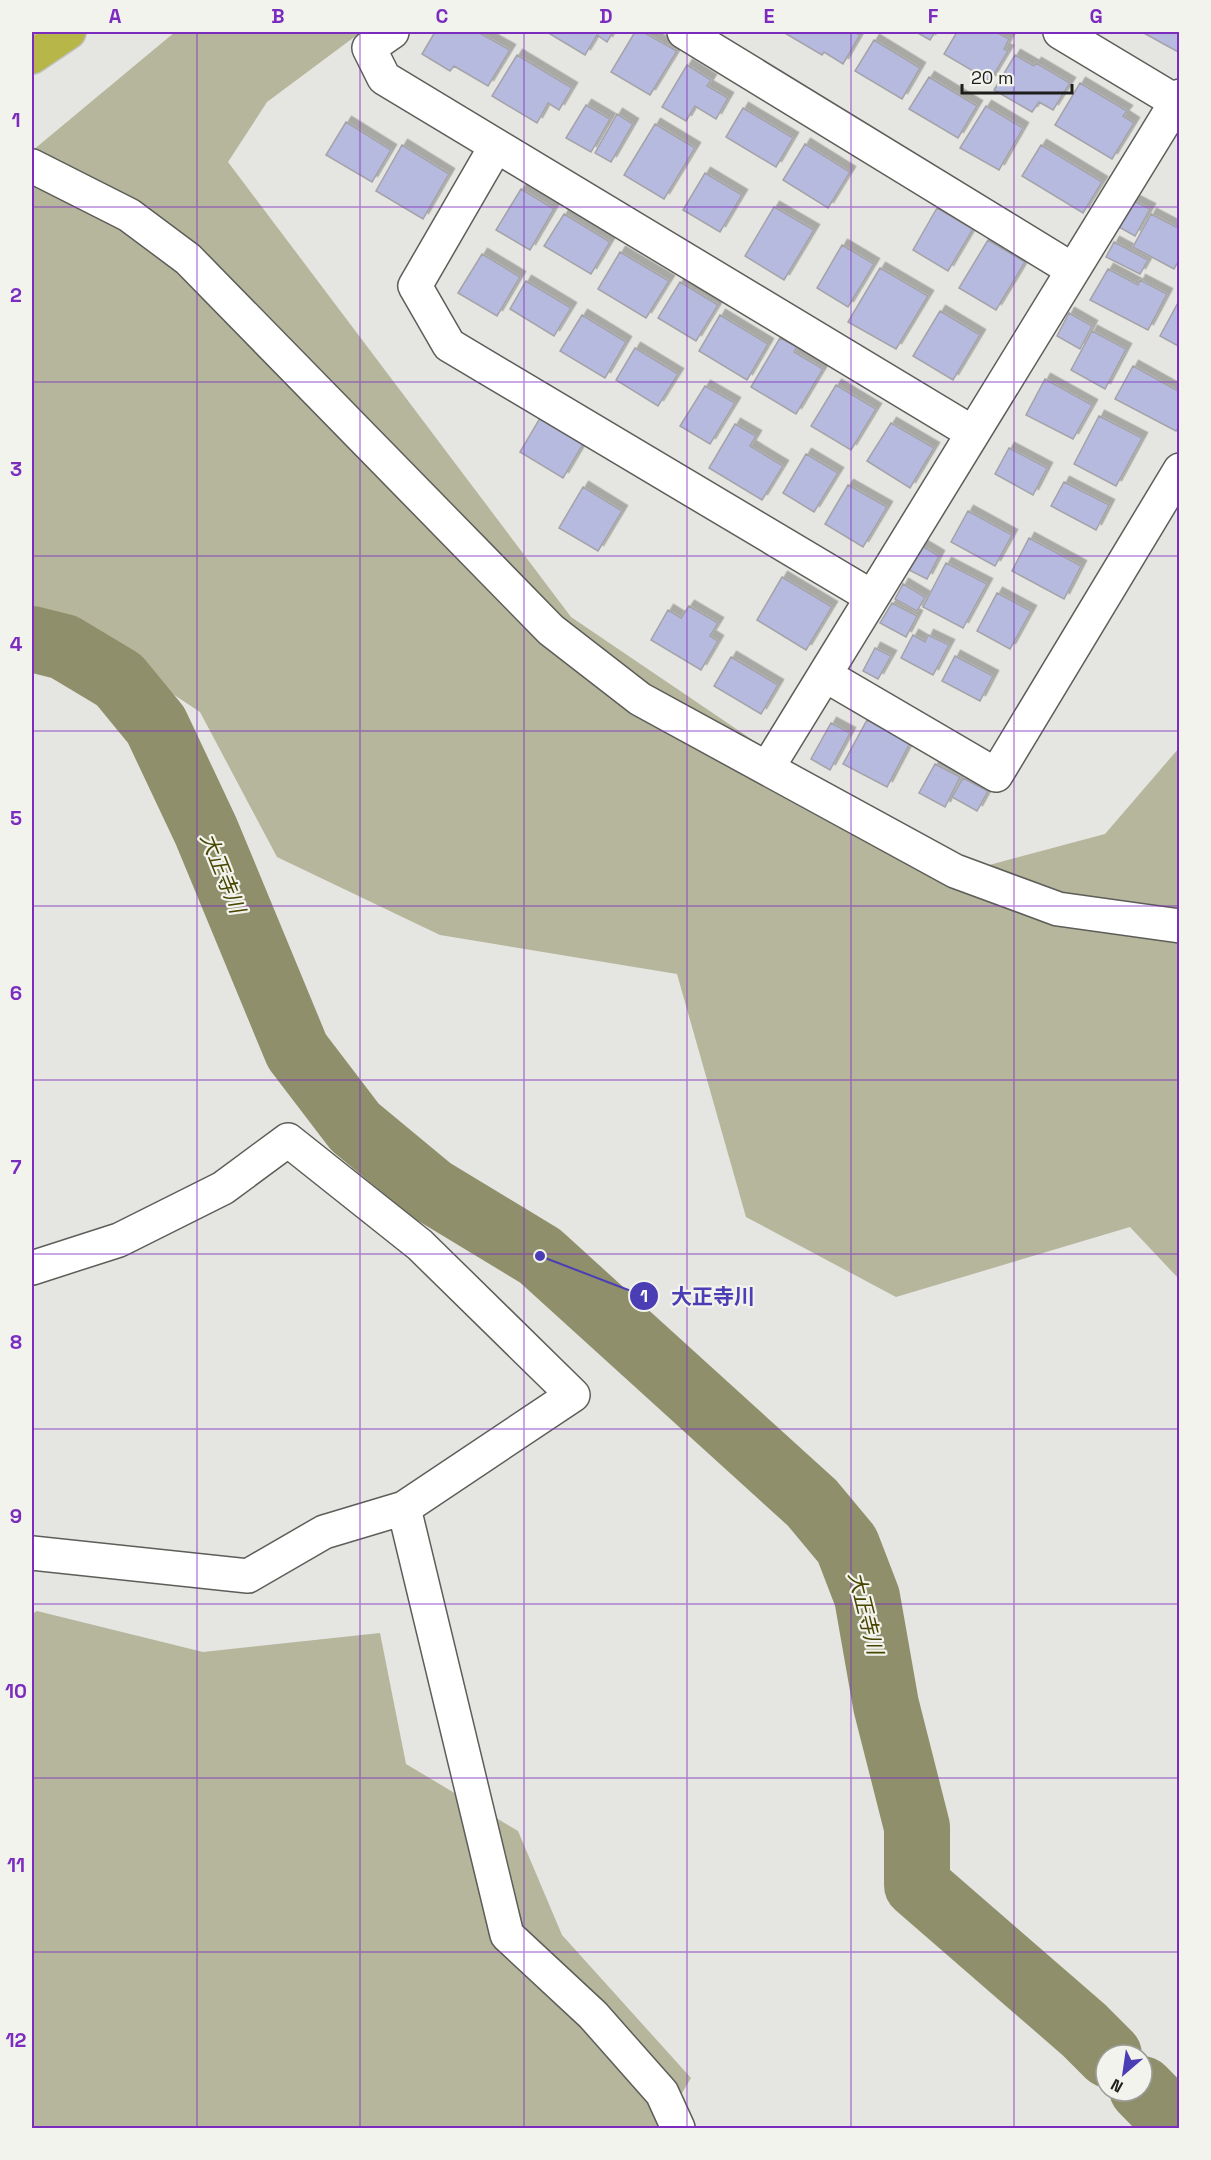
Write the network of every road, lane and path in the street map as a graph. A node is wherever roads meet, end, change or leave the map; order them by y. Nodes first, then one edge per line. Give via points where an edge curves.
1 (69, 32) edge
2 (392, 32) edge
3 (684, 32) edge
4 (1060, 32) edge
5 (32, 57) edge
6 (1178, 101) edge
7 (496, 146) junction
8 (32, 166) edge
9 (1073, 270) junction
10 (973, 433) junction
11 (1179, 470) edge
12 (872, 597) junction
13 (825, 675) junction
14 (768, 768) junction
15 (1179, 926) edge
16 (32, 1268) edge
17 (404, 1508) junction
18 (32, 1553) edge
19 (678, 2128) edge

1 - 5 highway
2 - 7 street via 369,48 384,78
3 - 9 street
4 - 6 street
6 - 9 street
7 - 10 street
7 - 12 street via 415,286 449,345
8 - 14 street via 129,215 188,259 551,630 640,699
9 - 10 street
10 - 12 street
11 - 13 street via 996,775
12 - 13 street
13 - 14 street
14 - 15 street via 955,871 1058,909
16 - 17 street via 119,1240 224,1188 288,1140 420,1245 573,1395
17 - 18 street via 324,1532 248,1576
17 - 19 street via 507,1935 601,2024 662,2093

